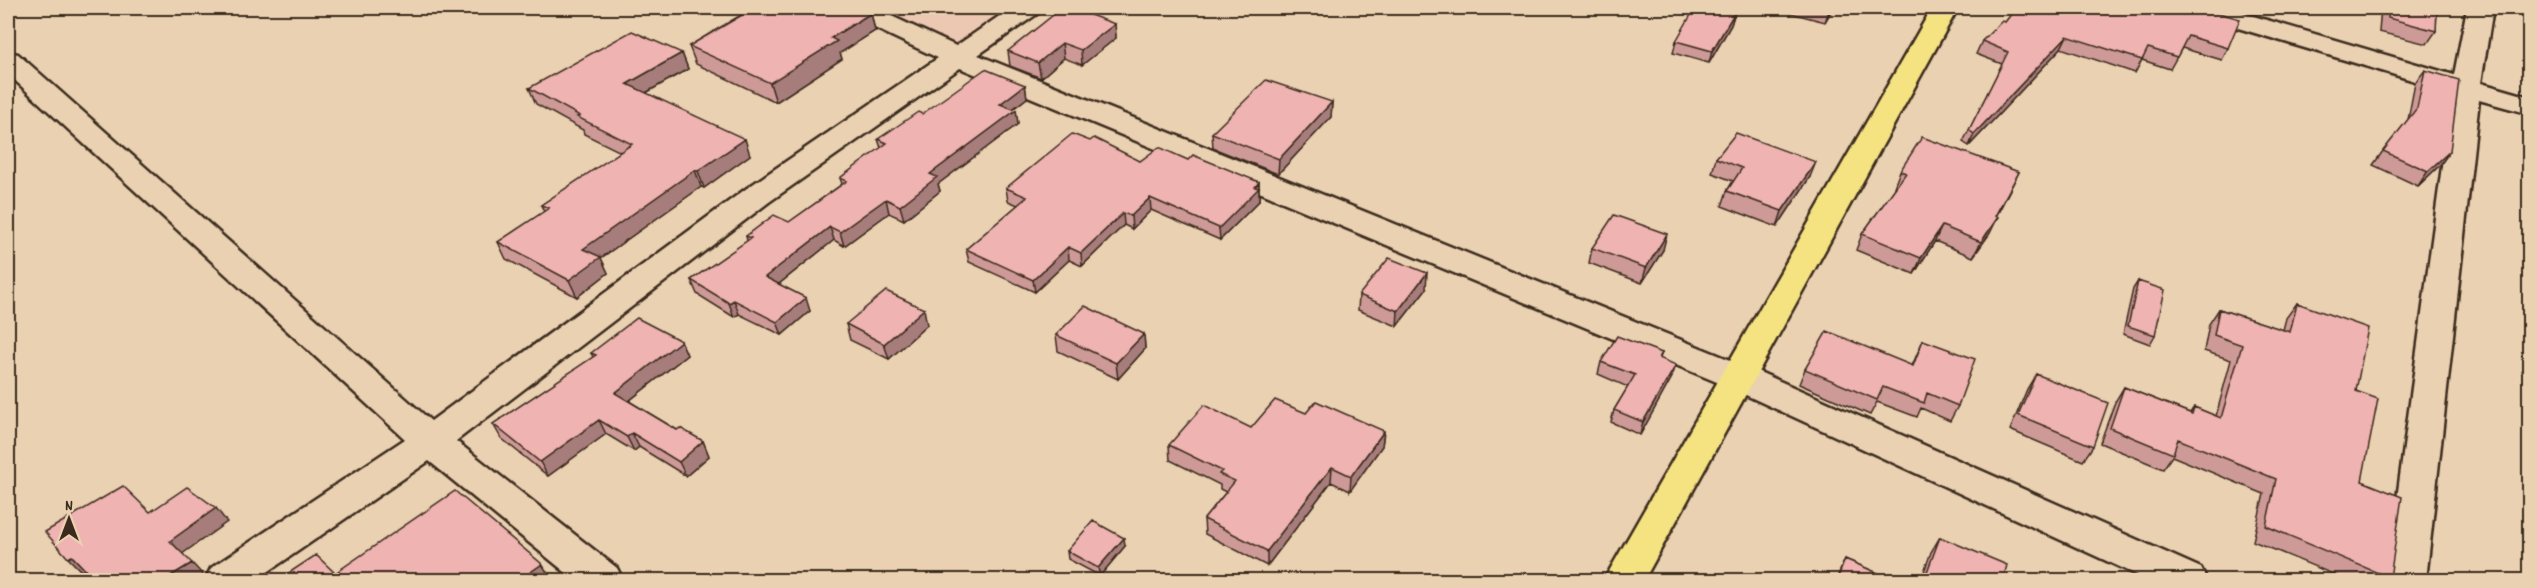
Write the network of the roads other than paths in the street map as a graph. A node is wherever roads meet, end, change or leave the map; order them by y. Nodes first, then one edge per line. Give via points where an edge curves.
1 (854, 8) edge
2 (1028, 8) edge
3 (1945, 8) edge
4 (2200, 8) edge
5 (2480, 8) edge
6 (958, 57) junction
7 (8, 60) edge
8 (2466, 88) junction
9 (2529, 106) edge
10 (1736, 376) junction
11 (430, 441) junction
12 (225, 580) edge
13 (603, 580) edge
14 (1624, 580) edge
15 (2187, 580) edge
16 (2406, 580) edge

1 - 6 street
2 - 6 street
3 - 10 main road
4 - 8 street
5 - 8 street
6 - 10 street
6 - 11 street via 758,195
7 - 11 street
8 - 9 street
8 - 16 street
10 - 14 main road
10 - 15 street
11 - 12 street
11 - 13 street

